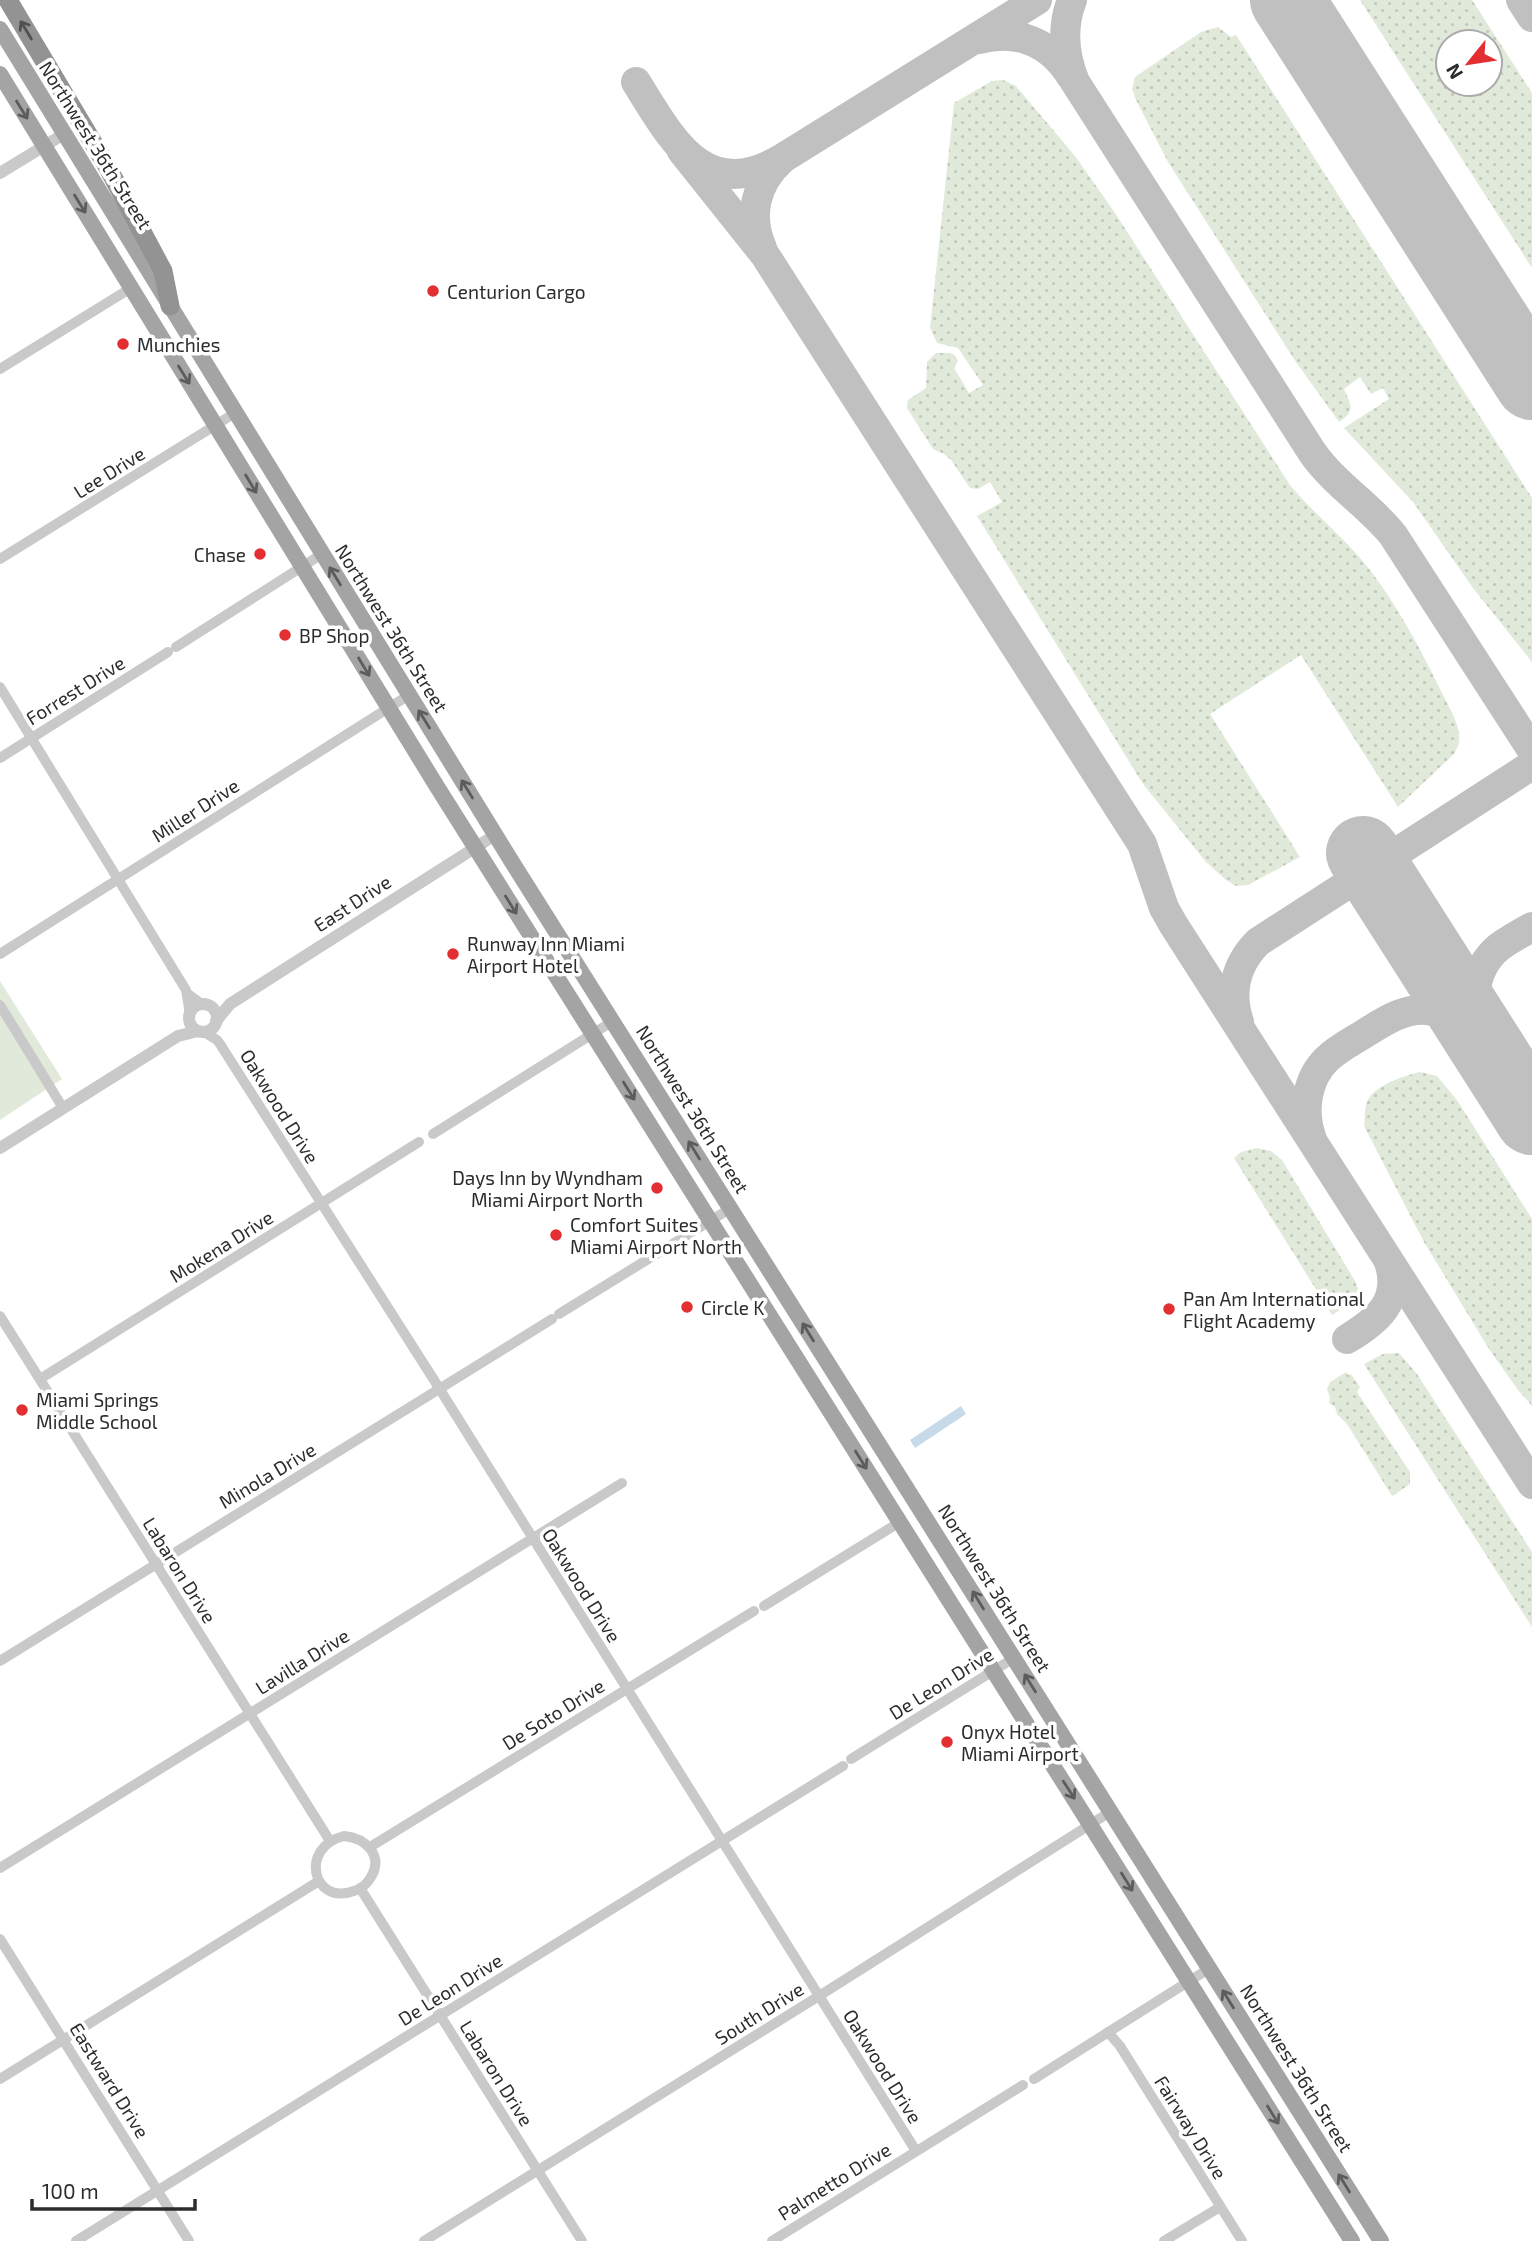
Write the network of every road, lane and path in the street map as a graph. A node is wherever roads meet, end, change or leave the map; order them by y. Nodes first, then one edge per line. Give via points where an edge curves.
1 (8, 0) edge
2 (0, 29) edge
3 (0, 74) edge
4 (64, 134) junction
5 (44, 146) junction
6 (0, 173) edge
7 (131, 288) junction
8 (173, 311) junction
9 (0, 369) edge
10 (236, 413) junction
11 (216, 426) junction
12 (322, 554) junction
13 (0, 559) edge
14 (302, 567) junction
15 (0, 687) edge
16 (409, 695) junction
17 (388, 708) junction
18 (31, 739) junction
19 (0, 758) edge
20 (495, 835) junction
21 (475, 847) junction
22 (118, 880) junction
23 (0, 954) edge
24 (188, 993) junction
25 (230, 1004) junction
26 (0, 1005) edge
27 (206, 1005) junction
28 (190, 1016) junction
29 (613, 1021) junction
30 (208, 1027) junction
31 (592, 1034) junction
32 (179, 1036) junction
33 (64, 1108) junction
34 (433, 1134) dead end
35 (419, 1142) dead end
36 (0, 1148) edge
37 (321, 1204) junction
38 (731, 1208) junction
39 (710, 1220) junction
40 (0, 1317) edge
41 (40, 1379) junction
42 (844, 1389) junction
43 (439, 1390) junction
44 (824, 1402) junction
45 (622, 1483) dead end
46 (900, 1522) junction
47 (532, 1539) junction
48 (954, 1562) junction
49 (155, 1564) junction
50 (1014, 1658) junction
51 (0, 1661) edge
52 (994, 1670) junction
53 (628, 1689) junction
54 (248, 1714) junction
55 (1110, 1812) junction
56 (1091, 1824) junction
57 (721, 1840) junction
58 (330, 1841) junction
59 (370, 1847) junction
60 (0, 1868) edge
61 (319, 1881) junction
62 (360, 1888) junction
63 (0, 1939) edge
64 (1210, 1968) junction
65 (1189, 1982) junction
66 (819, 1996) junction
67 (441, 2016) junction
68 (1108, 2032) junction
69 (64, 2040) junction
70 (0, 2079) edge
71 (916, 2151) junction
72 (537, 2170) junction
73 (158, 2191) junction
74 (1220, 2207) junction
75 (76, 2241) edge
76 (189, 2241) edge
77 (424, 2241) edge
78 (582, 2241) edge
79 (772, 2241) edge
80 (1164, 2241) edge
81 (1242, 2241) edge
82 (1352, 2241) edge
83 (1381, 2241) edge

8 -> 1 highway via 163,271 114,178
2 - 4 main road, Northwest 36th Street
3 -> 5 main road
4 - 5 street
4 - 8 main road, Northwest 36th Street
5 - 6 street
5 -> 7 main road
7 - 8 main road via 145,288 158,295
7 - 9 street
7 -> 11 main road
8 - 10 main road, Northwest 36th Street
10 - 11 street, Lee Drive
10 - 12 main road, Northwest 36th Street
11 - 13 street, Lee Drive
11 -> 14 main road
12 - 14 street, Forrest Drive
16 -> 12 main road, Northwest 36th Street
14 -> 17 main road
14 - 18 street, Forrest Drive
15 - 18 street
16 - 17 street, Miller Drive
20 -> 16 main road, Northwest 36th Street
17 - 21 main road
17 - 22 street, Miller Drive
18 - 19 street, Forrest Drive
18 - 22 street
20 - 21 street, East Drive
20 - 29 main road, Northwest 36th Street
21 - 25 street, East Drive
21 -> 31 main road
22 - 23 street, Miller Drive
22 - 24 street
24 - 27 street
24 - 28 street
25 - 27 street, East Drive
25 - 30 street, East Drive
26 - 33 street
27 - 28 street via 195,1007
27 - 30 street via 215,1013
28 - 30 street via 192,1026
28 - 32 street
29 - 31 street
38 -> 29 main road, Northwest 36th Street
30 - 32 street
30 - 37 street, Oakwood Drive
31 - 34 street
31 -> 39 main road
32 - 33 street
33 - 36 street
35 - 37 street, Mokena Drive
37 - 41 street, Mokena Drive
37 - 43 street, Oakwood Drive
38 - 39 street, Minola Drive
42 -> 38 main road, Northwest 36th Street
39 - 43 street, Minola Drive
39 - 44 main road
40 - 41 street, Labaron Drive
41 - 49 street, Labaron Drive
42 - 44 main road
42 - 48 main road, Northwest 36th Street
43 - 47 street, Oakwood Drive
43 - 49 street, Minola Drive
44 -> 46 main road
45 - 47 street, Lavilla Drive
46 - 48 main road via 915,1523 937,1553
46 - 52 main road
46 - 53 street, De Soto Drive
47 - 53 street, Oakwood Drive
47 - 54 street, Lavilla Drive
50 -> 48 main road, Northwest 36th Street
49 - 51 street, Minola Drive
49 - 54 street, Labaron Drive
50 - 52 street, De Leon Drive
55 -> 50 main road, Northwest 36th Street
52 -> 56 main road
52 - 57 street, De Leon Drive
53 - 57 street, Oakwood Drive
53 - 59 street, De Soto Drive
54 - 58 street, Labaron Drive
54 - 60 street, Lavilla Drive
55 - 56 street, South Drive
55 - 64 main road, Northwest 36th Street
56 -> 65 main road
56 - 66 street, South Drive
57 - 66 street, Oakwood Drive
57 - 67 street, De Leon Drive
58 - 59 street via 356,1837
58 - 61 street via 317,1858
59 - 62 street via 374,1870
61 - 62 street via 339,1893
61 - 69 street
62 - 67 street, Labaron Drive
63 - 69 street, Eastward Drive
64 - 65 street, Palmetto Drive
83 -> 64 main road, Northwest 36th Street
65 - 68 street, Palmetto Drive
65 -> 82 main road
66 - 71 street, Oakwood Drive
66 - 72 street, South Drive
67 - 72 street, Labaron Drive
67 - 73 street, De Leon Drive
68 - 71 street, Palmetto Drive
68 - 74 street, Fairway Drive
69 - 70 street
69 - 73 street, Eastward Drive
71 - 79 street, Palmetto Drive
72 - 77 street, South Drive
72 - 78 street, Labaron Drive
73 - 75 street, De Leon Drive
73 - 76 street, Eastward Drive
74 - 80 street
74 - 81 street, Fairway Drive

